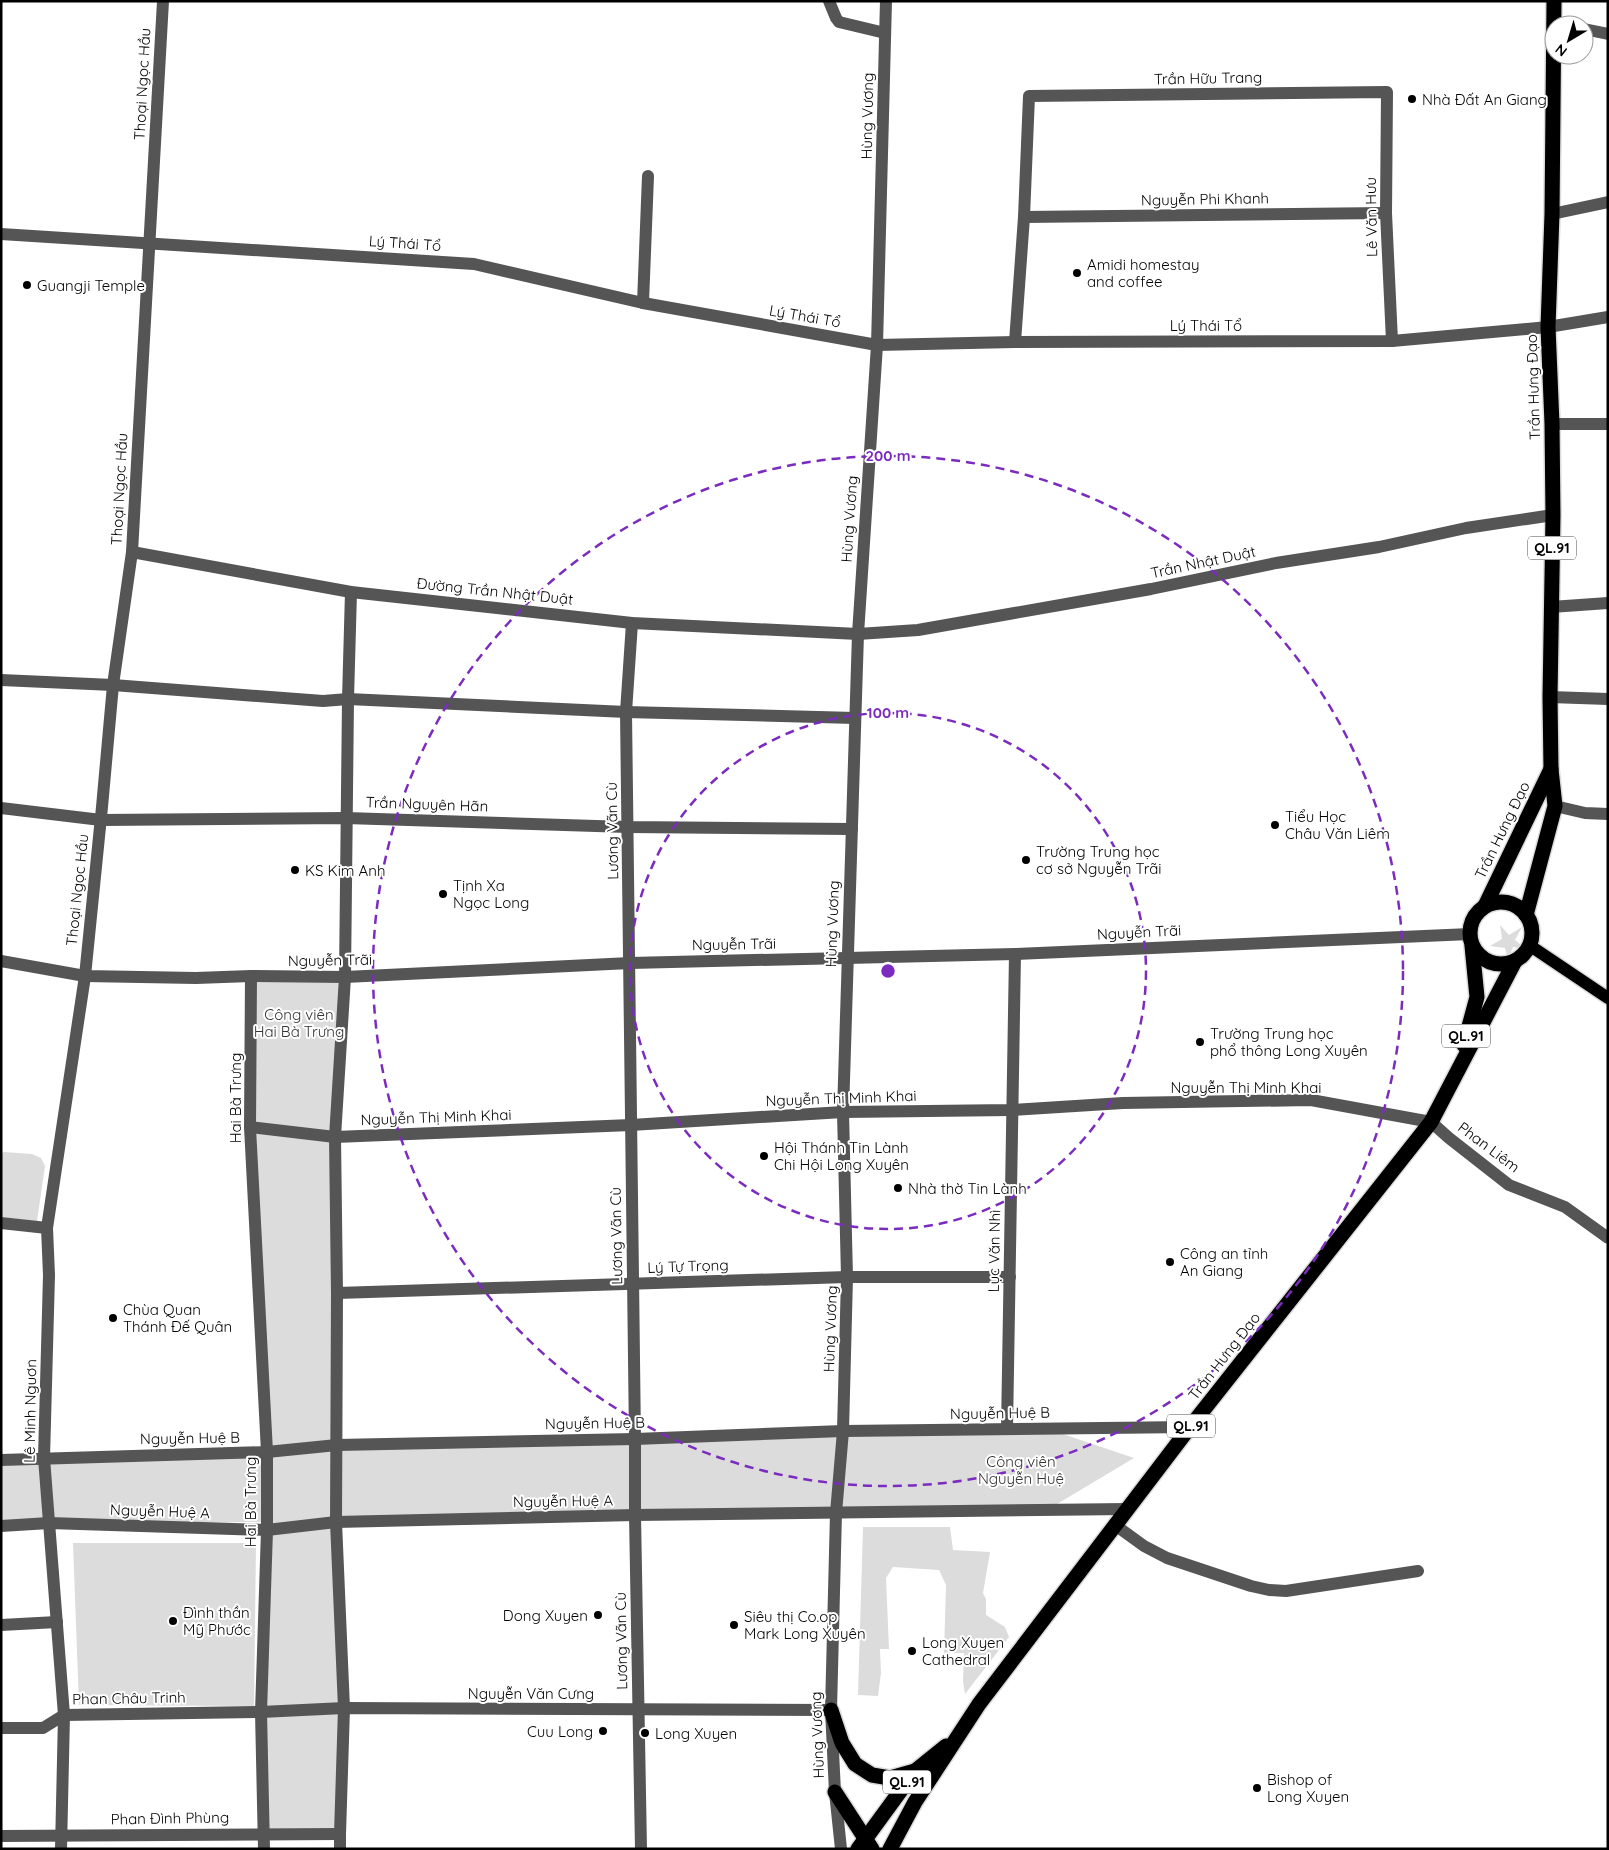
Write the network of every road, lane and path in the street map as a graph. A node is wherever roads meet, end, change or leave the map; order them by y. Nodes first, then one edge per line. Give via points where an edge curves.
1 (163, 1) edge
2 (829, 1) edge
3 (886, 1) edge
4 (1556, 2) edge
5 (1554, 15) edge
6 (1594, 31) edge
7 (885, 33) junction
8 (1608, 34) edge
9 (1553, 65) edge
10 (1387, 92) joint
11 (648, 176) dead end
12 (1608, 202) edge
13 (1386, 214) junction
14 (1552, 214) junction
15 (1024, 217) junction
16 (1, 234) edge
17 (150, 243) junction
18 (644, 303) junction
19 (1608, 317) edge
20 (1548, 327) junction
21 (1392, 341) junction
22 (1015, 342) junction
23 (876, 345) junction
24 (1552, 424) junction
25 (1608, 424) edge
26 (1553, 515) junction
27 (132, 552) junction
28 (352, 592) junction
29 (1608, 603) edge
30 (1552, 607) junction
31 (632, 623) junction
32 (858, 634) junction
33 (1, 680) edge
34 (113, 685) junction
35 (1550, 697) junction
36 (348, 699) junction
37 (1608, 699) edge
38 (626, 712) junction
39 (855, 718) junction
40 (1551, 769) junction
41 (1555, 806) junction
42 (1, 808) edge
43 (1608, 814) edge
44 (346, 818) junction
45 (101, 820) junction
46 (628, 826) junction
47 (852, 829) junction
48 (1485, 906) junction
49 (1526, 914) junction
50 (1471, 940) junction
51 (1530, 945) junction
52 (1014, 954) junction
53 (847, 958) junction
54 (1, 961) edge
55 (1515, 961) junction
56 (630, 963) junction
57 (85, 976) junction
58 (251, 976) junction
59 (345, 978) junction
60 (1608, 998) edge
61 (1012, 1110) junction
62 (843, 1112) junction
63 (1431, 1122) junction
64 (631, 1125) junction
65 (250, 1127) junction
66 (335, 1137) junction
67 (1, 1223) edge
68 (47, 1228) junction
69 (1608, 1238) edge
70 (847, 1277) junction
71 (1010, 1277) junction
72 (633, 1284) junction
73 (337, 1292) junction
74 (1190, 1427) junction
75 (1007, 1429) junction
76 (843, 1431) junction
77 (635, 1439) junction
78 (337, 1445) junction
79 (267, 1452) junction
80 (44, 1458) junction
81 (1, 1460) edge
82 (1126, 1509) junction
83 (836, 1513) junction
84 (635, 1515) junction
85 (336, 1522) junction
86 (48, 1523) junction
87 (1115, 1525) junction
88 (1, 1526) edge
89 (267, 1530) junction
90 (1418, 1571) dead end
91 (56, 1622) junction
92 (1, 1625) edge
93 (344, 1708) junction
94 (639, 1710) junction
95 (831, 1710) junction
96 (261, 1712) junction
97 (64, 1715) junction
98 (1, 1728) edge
99 (959, 1736) junction
100 (915, 1772) junction
101 (835, 1792) junction
102 (264, 1833) junction
103 (340, 1834) junction
104 (61, 1835) junction
105 (1, 1836) edge
106 (866, 1845) edge
107 (61, 1849) edge
108 (264, 1849) edge
109 (340, 1849) edge
110 (641, 1849) edge
111 (841, 1849) edge
112 (890, 1849) edge

1 - 17 street, Thoại Ngọc Hầu
2 - 7 street via 839,22
3 - 7 street, Hùng Vương
4 - 5 highway, Trần Hưng Đạo / QL.91
6 - 8 street
7 - 23 street, Hùng Vương
9 - 14 highway, Trần Hưng Đạo / QL.91
10 - 13 street, Lê Văn Hưu
10 - 15 street, Trần Hữu Trang via 1029,96
11 - 18 street
12 - 14 street
13 - 15 street, Nguyễn Phi Khanh
13 - 21 street, Lê Văn Hưu
14 - 20 highway, Trần Hưng Đạo / QL.91
15 - 22 street
16 - 17 street, Lý Thái Tổ
17 - 18 street, Lý Thái Tổ via 474,264
17 - 27 street, Thoại Ngọc Hầu
18 - 23 street, Lý Thái Tổ
19 - 20 street, Lý Thái Tổ
20 - 21 street, Lý Thái Tổ
20 - 24 highway, Trần Hưng Đạo / QL.91
21 - 22 street, Lý Thái Tổ
22 - 23 street, Lý Thái Tổ
23 - 32 street, Hùng Vương
24 - 25 street
24 - 26 highway, Trần Hưng Đạo / QL.91
26 - 30 highway, Trần Hưng Đạo / QL.91
26 - 32 street, Trần Nhật Duật via 1466,528 1379,547 1276,563 1151,589 918,630
27 - 28 street, Đường Trần Nhật Duật
27 - 34 street, Thoại Ngọc Hầu
28 - 31 street, Đường Trần Nhật Duật
28 - 36 street
29 - 30 street
30 - 35 highway, Trần Hưng Đạo / QL.91
31 - 32 street, Đường Trần Nhật Duật
31 - 38 street, Lương Vãn Cù
32 - 39 street, Hùng Vương
33 - 34 street
34 - 36 street via 324,701
34 - 45 street, Thoại Ngọc Hầu
35 - 37 street
35 - 40 highway, Trần Hưng Đạo / QL.91
36 - 38 street
36 - 44 street
38 - 39 street
38 - 46 street, Lương Vãn Cù
39 - 47 street, Hùng Vương
40 - 41 highway, Trần Hưng Đạo / QL.91
40 - 48 highway, Trần Hưng Đạo / QL.91
41 - 43 street
41 - 49 highway, Trần Hưng Đạo / QL.91
42 - 45 street, Trần Nguyên Hãn
44 - 45 street, Trần Nguyên Hãn
44 - 46 street, Trần Nguyên Hãn
44 - 59 street
45 - 57 street, Thoại Ngọc Hầu
46 - 47 street, Trần Nguyên Hãn
46 - 56 street, Lương Vãn Cù
47 - 53 street, Hùng Vương
48 - 49 highway via 1495,902 1507,903
48 - 50 highway via 1471,923
49 - 51 highway via 1531,924
50 - 52 street, Nguyễn Trãi
50 - 55 highway via 1478,954 1486,960 1496,964
50 - 63 highway, Trần Hưng Đạo / QL.91 via 1477,997 1461,1053
51 - 55 highway
51 - 60 main road
52 - 53 street, Nguyễn Trãi
52 - 61 street, Lục Văn Nhì
53 - 56 street, Nguyễn Trãi
53 - 62 street, Hùng Vương
54 - 57 street, Nguyễn Trãi
55 - 63 highway, Trần Hưng Đạo / QL.91
56 - 59 street, Nguyễn Trãi
56 - 64 street, Lương Vãn Cù
57 - 58 street, Nguyễn Trãi
57 - 68 street, Lê Minh Nguơn
58 - 59 street, Nguyễn Trãi
58 - 65 street, Hai Bà Trưng
59 - 66 street
61 - 62 street, Nguyễn Thị Minh Khai
61 - 63 street, Nguyễn Thị Minh Khai via 1123,1103 1311,1100
61 - 71 street, Lục Văn Nhì
62 - 64 street, Nguyễn Thị Minh Khai
62 - 70 street, Hùng Vương
63 - 69 street, Phan Liêm via 1509,1185 1565,1207
63 - 74 highway, Trần Hưng Đạo / QL.91
64 - 66 street, Nguyễn Thị Minh Khai
64 - 72 street, Lương Vãn Cù
65 - 66 street, Nguyễn Thị Minh Khai
65 - 79 street, Hai Bà Trưng
66 - 73 street
67 - 68 street
68 - 80 street, Lê Minh Nguơn via 49,1275
70 - 71 street, Lý Tự Trọng
70 - 72 street, Lý Tự Trọng
70 - 76 street, Hùng Vương
71 - 75 street, Lục Văn Nhì
72 - 73 street, Lý Tự Trọng
72 - 77 street, Lương Vãn Cù
73 - 78 street
74 - 75 street, Nguyễn Huệ B
74 - 82 highway, Trần Hưng Đạo / QL.91
75 - 76 street, Nguyễn Huệ B
76 - 77 street, Nguyễn Huệ B
76 - 83 street, Hùng Vương
77 - 78 street, Nguyễn Huệ B
77 - 84 street, Lương Vãn Cù
78 - 79 street, Nguyễn Huệ B
78 - 85 street
79 - 80 street, Nguyễn Huệ B
79 - 89 street, Hai Bà Trưng
80 - 81 street, Nguyễn Huệ B
80 - 86 street, Lê Minh Nguơn
82 - 83 street, Nguyễn Huệ A
82 - 87 highway, Trần Hưng Đạo / QL.91
83 - 84 street, Nguyễn Huệ A
83 - 95 street, Hùng Vương
84 - 85 street, Nguyễn Huệ A
84 - 94 street, Lương Vãn Cù
85 - 89 street, Nguyễn Huệ A
85 - 93 street
86 - 88 street, Nguyễn Huệ A
86 - 89 street, Nguyễn Huệ A
86 - 91 street, Lê Minh Nguơn
87 - 90 street via 1167,1558 1269,1590 1286,1591
87 - 99 highway, Trần Hưng Đạo / QL.91 via 979,1704
89 - 96 street, Hai Bà Trưng
91 - 92 street
91 - 97 street, Lê Minh Nguơn
93 - 94 street, Nguyễn Văn Cưng
93 - 96 street, Nguyễn Văn Cưng
93 - 103 street
94 - 95 street, Nguyễn Văn Cưng
94 - 110 street, Lương Vãn Cù
95 - 100 highway via 842,1743 855,1764 872,1775 890,1778
95 - 101 street, Hùng Vương
96 - 97 street, Phan Châu Trinh
96 - 102 street, Hai Bà Trưng
97 - 98 street, Phan Châu Trinh via 43,1728
97 - 104 street, Lê Minh Nguơn
99 - 100 highway, QL.91
99 - 112 highway, QL.91 via 915,1802
100 - 106 highway, QL.91
101 - 106 highway
101 - 111 street, Hùng Vương
102 - 103 street, Phan Đình Phùng
102 - 104 street, Phan Đình Phùng
102 - 108 street, Hai Bà Trưng
103 - 109 street
104 - 105 street, Phan Đình Phùng
104 - 107 street, Lê Minh Nguơn

